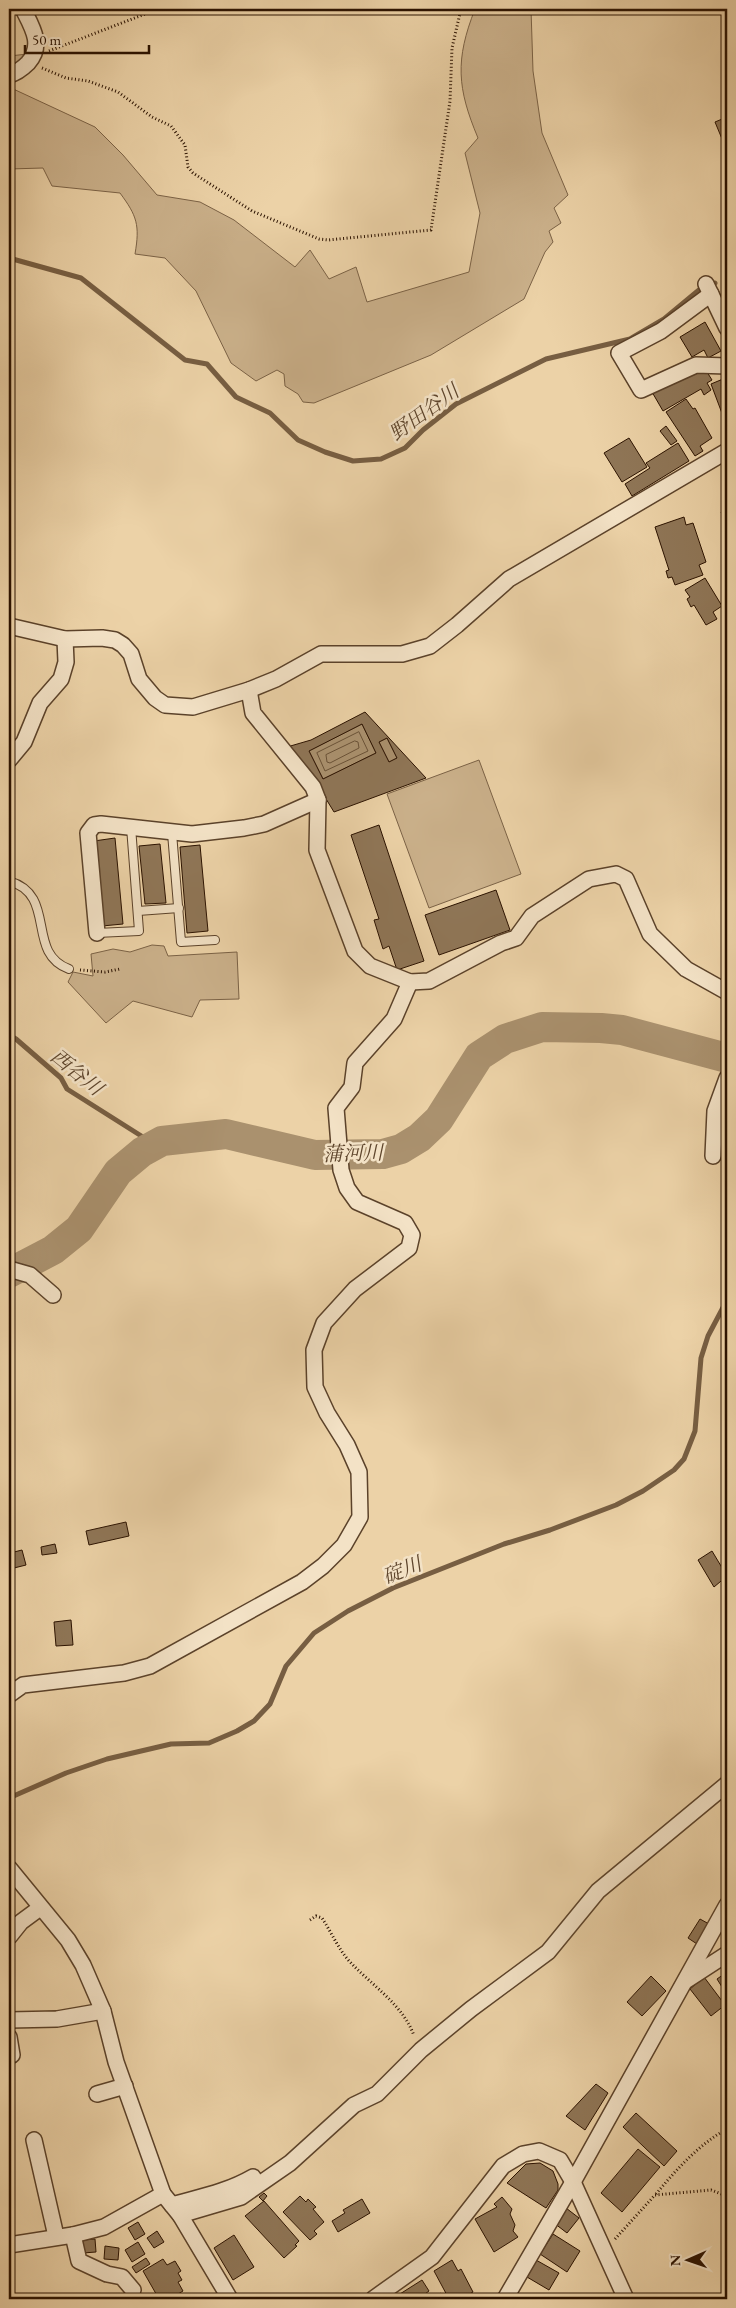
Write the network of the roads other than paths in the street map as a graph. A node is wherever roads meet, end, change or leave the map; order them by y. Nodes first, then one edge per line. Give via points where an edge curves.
1 (23, 9) edge
2 (9, 75) edge
3 (727, 328) edge
4 (727, 366) edge
5 (727, 451) edge
6 (9, 626) edge
7 (65, 639) junction
8 (249, 690) junction
9 (9, 760) edge
10 (318, 800) junction
11 (131, 827) junction
12 (172, 833) junction
13 (9, 881) edge
14 (179, 908) junction
15 (138, 911) junction
16 (97, 934) joint
17 (215, 940) dead end
18 (69, 969) road end
19 (410, 982) junction
20 (727, 992) edge
21 (727, 1078) edge
22 (713, 1156) dead end
23 (9, 1269) edge
24 (52, 1295) dead end
25 (9, 1695) edge
26 (727, 1784) edge
27 (9, 1868) edge
28 (727, 1905) edge
29 (40, 1908) junction
30 (9, 1937) edge
31 (727, 1954) edge
32 (685, 1981) junction
33 (103, 2010) junction
34 (9, 2020) edge
35 (9, 2037) edge
36 (12, 2055) dead end
37 (125, 2086) junction
38 (97, 2094) dead end
39 (34, 2140) dead end
40 (253, 2177) dead end
41 (573, 2182) junction
42 (171, 2205) junction
43 (73, 2235) junction
44 (56, 2236) junction
45 (9, 2245) edge
46 (133, 2290) dead end
47 (230, 2299) edge
48 (373, 2299) edge
49 (505, 2299) edge
50 (626, 2299) edge

1 - 2 street via 35,34 32,56 17,73
3 - 4 street via 708,290 661,331 619,353 640,390 696,365
5 - 8 street via 509,579 430,646 402,654 321,654
6 - 7 street
7 - 8 street via 102,638 123,645 146,689 165,705 193,707
7 - 9 street via 66,662 61,679 40,703 24,742
8 - 10 street via 253,713 314,787
10 - 12 street via 264,824 192,834
10 - 19 street via 317,850 355,951 370,966
11 - 12 street
11 - 15 lane
11 - 16 street via 100,824 94,825 88,833
12 - 14 lane
13 - 18 lane via 21,886 34,901 51,959
14 - 15 lane
14 - 17 lane via 182,942
15 - 16 lane via 139,931
19 - 20 street via 429,981 516,938 532,916 589,879 616,874 626,879 650,934 686,969
19 - 25 street via 394,1019 355,1063 352,1087 336,1108 341,1170 347,1188 357,1202 405,1223 412,1236 409,1248 355,1288 324,1324 314,1350 315,1387 358,1472 360,1517 344,1545 302,1582 150,1666 124,1673 23,1685
21 - 22 street via 715,1112
23 - 24 street via 30,1275
26 - 42 street via 598,1891 548,1952 471,2009 377,2094 354,2105 290,2163 242,2197
27 - 29 street
28 - 32 street
29 - 30 street via 21,1922
29 - 33 street via 68,1940
31 - 32 street
32 - 41 street
33 - 34 street via 57,2019
33 - 37 street
35 - 36 street
37 - 38 street
37 - 42 street
39 - 44 street
40 - 42 street via 213,2195
41 - 48 street via 560,2160 539,2151 523,2154 503,2166 432,2257
41 - 49 street
41 - 50 street
42 - 43 street
42 - 47 street
43 - 44 street
43 - 46 street via 79,2261 122,2277
44 - 45 street

